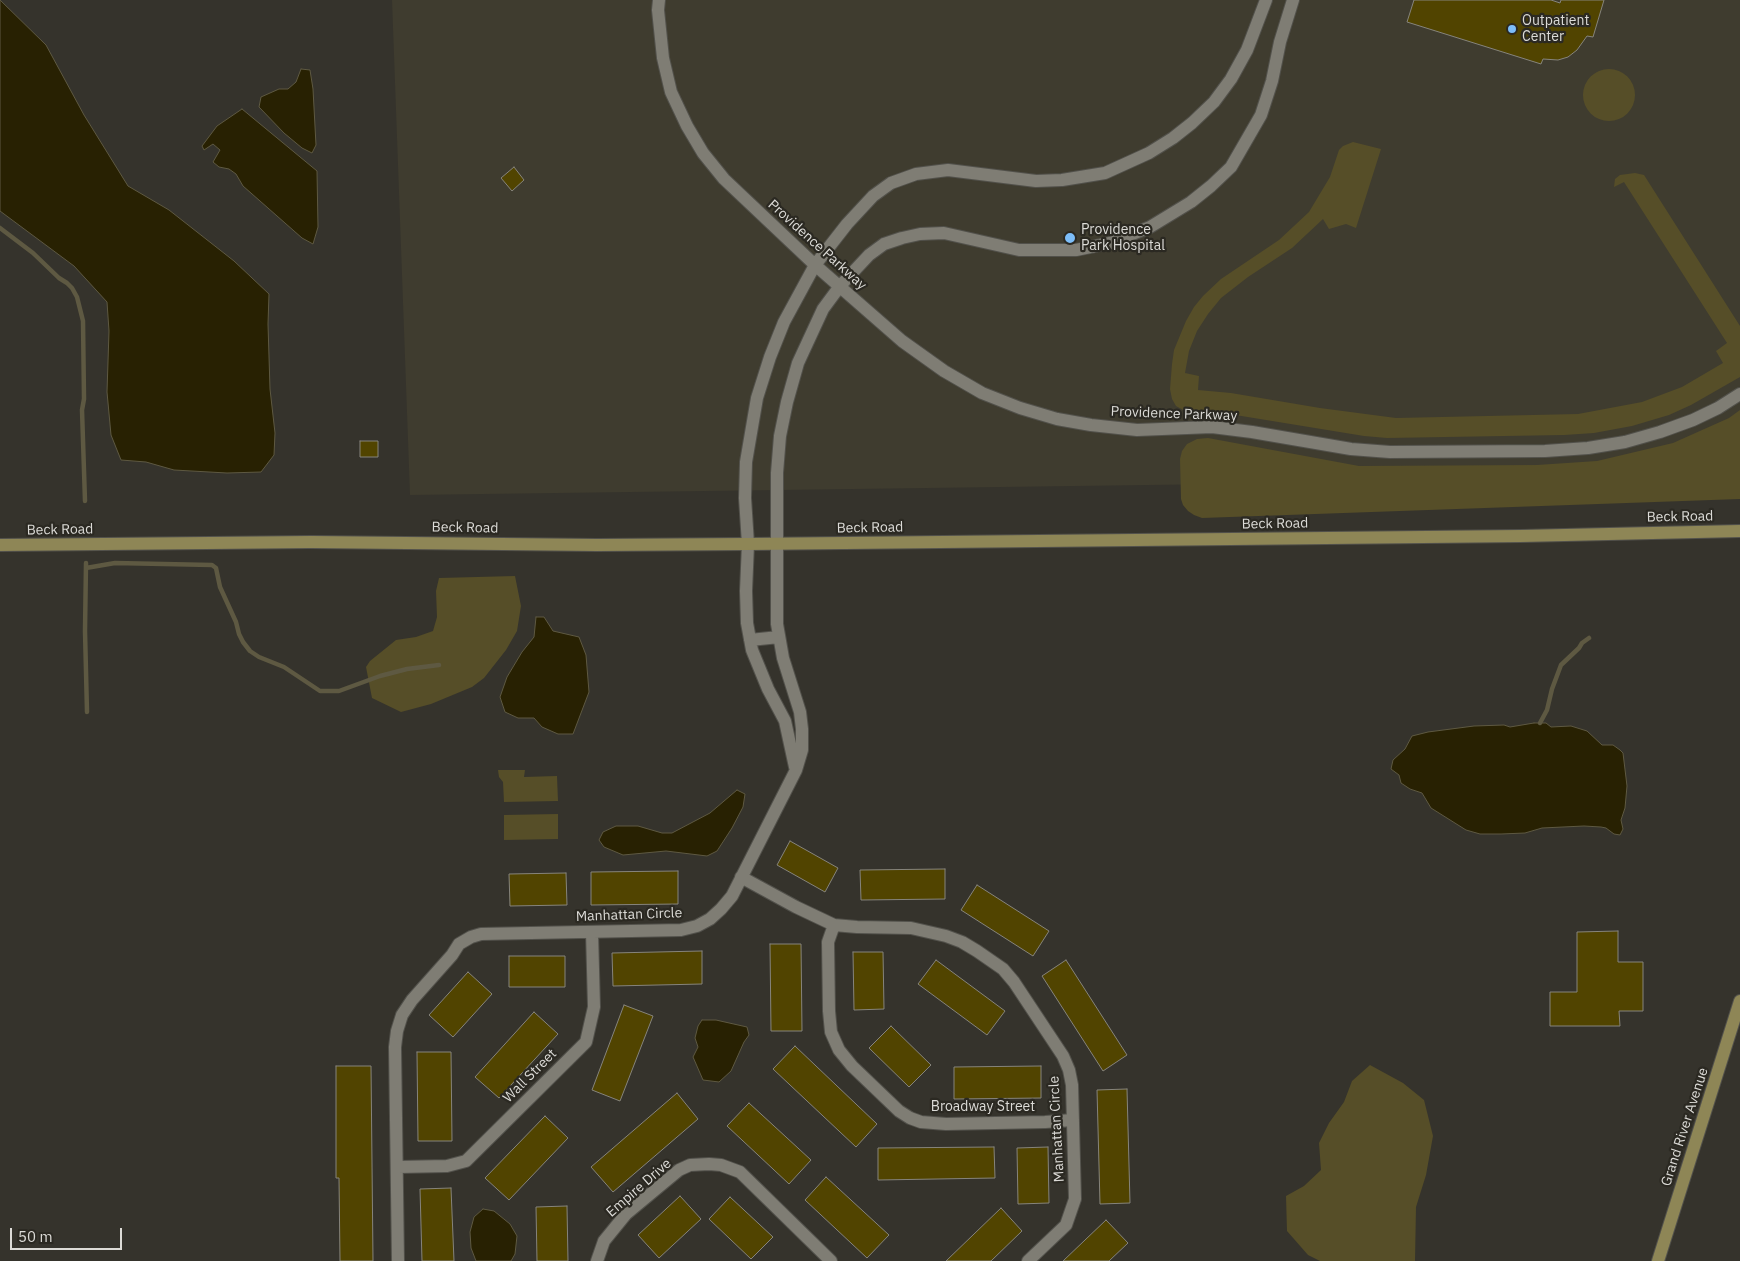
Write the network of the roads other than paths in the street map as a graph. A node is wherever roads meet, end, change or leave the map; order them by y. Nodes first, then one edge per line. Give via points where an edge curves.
1 (659, 0) edge
2 (1266, 0) edge
3 (1293, 0) edge
4 (815, 265) junction
5 (840, 286) junction
6 (1740, 394) edge
7 (1740, 531) edge
8 (748, 544) junction
9 (776, 544) junction
10 (0, 545) edge
11 (779, 637) junction
12 (750, 640) junction
13 (791, 685) junction
14 (768, 689) junction
15 (796, 770) junction
16 (741, 877) junction
17 (834, 925) junction
18 (592, 932) junction
19 (1740, 1001) edge
20 (1073, 1120) junction
21 (398, 1167) junction
22 (398, 1261) edge
23 (597, 1261) edge
24 (831, 1261) edge
25 (1028, 1261) edge
26 (1658, 1261) edge

1 - 4 street, Providence Parkway via 663,58 671,92 691,133 724,179
2 - 4 street via 1247,50 1214,102 1192,123 1149,153 1105,173 1062,180 1036,181 948,170 916,174 891,183 873,196
3 - 5 street via 1260,115 1231,167 1192,202 1150,228 1110,243 1076,250 1019,250 944,233 920,234 884,244
4 - 5 street, Providence Parkway
4 - 8 street via 784,322 757,398 746,462
5 - 6 street, Providence Parkway via 902,341 982,393 1057,419 1091,425 1137,430 1212,427 1390,452 1545,451 1625,442 1660,432 1693,420
5 - 9 street via 810,335 787,402 777,473
7 - 9 main road, Beck Road
8 - 9 main road, Beck Road
8 - 10 main road, Beck Road via 311,542
8 - 12 street via 746,591
9 - 11 street
11 - 12 street
11 - 13 street
12 - 14 street
13 - 14 street
13 - 15 street via 802,729 802,750
14 - 15 street via 785,721
15 - 16 street
16 - 17 street, Manhattan Circle
16 - 18 street, Manhattan Circle via 721,909 698,926 681,930
17 - 20 street, Manhattan Circle via 928,931 962,942 1003,969 1064,1056 1072,1085
17 - 20 street, Broadway Street via 828,942 831,1032 839,1050 852,1066 899,1111 921,1122 946,1124
18 - 21 street, Wall Street via 594,1007 586,1042 466,1161 447,1166
18 - 21 street, Manhattan Circle via 496,933 471,937 460,944 412,1000 402,1015 395,1047
19 - 26 main road, Grand River Avenue
20 - 25 street, Manhattan Circle via 1076,1200 1072,1213 1066,1225
21 - 22 street, Manhattan Circle
23 - 24 street, Empire Drive via 604,1241 626,1214 679,1170 721,1164 740,1172

